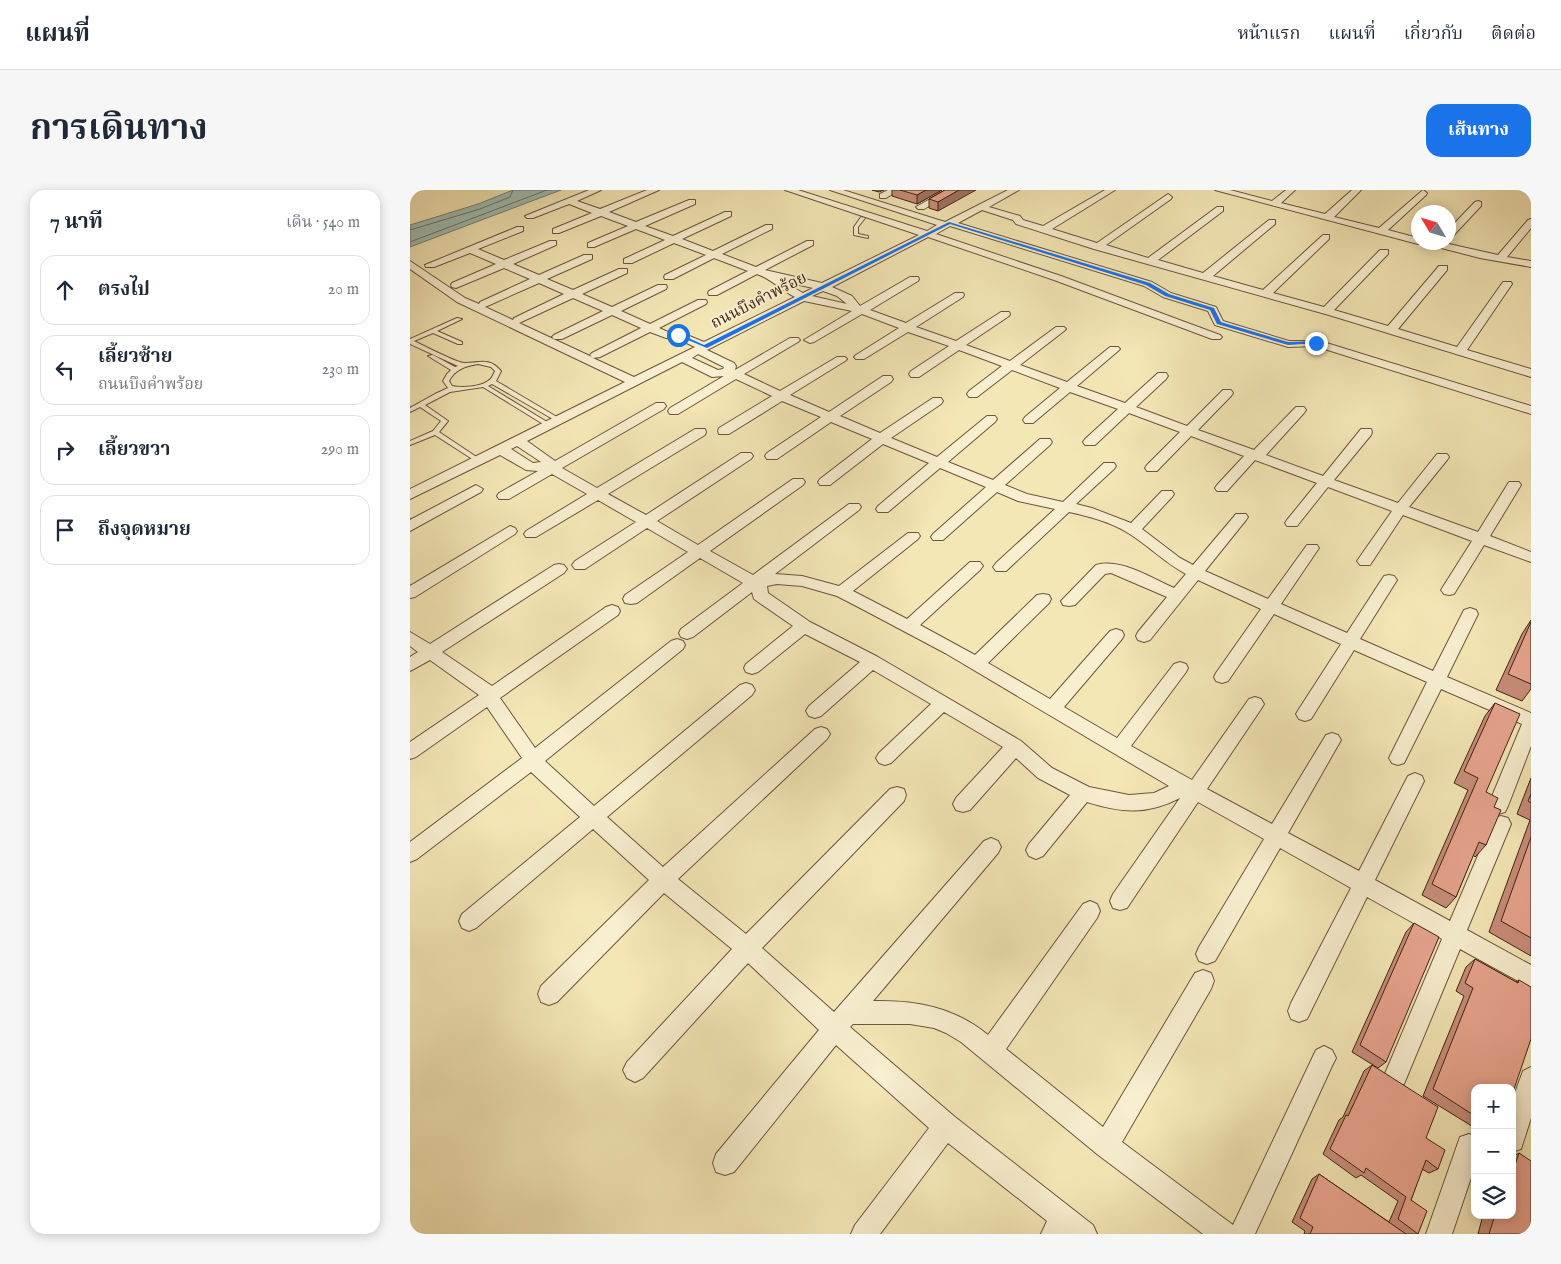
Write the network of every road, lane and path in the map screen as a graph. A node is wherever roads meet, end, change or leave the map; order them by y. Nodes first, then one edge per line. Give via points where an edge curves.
1 (597, 190) edge
2 (655, 190) edge
3 (775, 190) edge
4 (789, 190) edge
5 (834, 190) edge
6 (895, 190) edge
7 (953, 190) edge
8 (1015, 190) edge
9 (1111, 190) edge
10 (1291, 190) edge
11 (1357, 190) edge
12 (1227, 191) edge
13 (1422, 193) dead end
14 (884, 196) dead end
15 (1168, 197) dead end
16 (569, 201) junction
17 (692, 202) dead end
18 (1274, 204) junction
19 (1478, 204) dead end
20 (921, 207) dead end
21 (976, 209) junction
22 (1220, 209) dead end
23 (599, 213) junction
24 (728, 214) dead end
25 (530, 216) dead end
26 (1328, 217) junction
27 (863, 218) junction
28 (1272, 222) dead end
29 (1531, 222) edge
30 (948, 224) junction
31 (636, 226) junction
32 (769, 227) dead end
33 (1456, 227) edge
34 (520, 229) dead end
35 (1044, 230) junction
36 (556, 231) dead end
37 (1382, 231) junction
38 (925, 235) junction
39 (866, 237) dead end
40 (1326, 237) dead end
41 (1411, 238) edge
42 (673, 240) junction
43 (553, 243) dead end
44 (810, 243) dead end
45 (591, 245) dead end
46 (1098, 246) junction
47 (1456, 248) edge
48 (470, 249) junction
49 (1384, 252) dead end
50 (714, 254) junction
51 (864, 256) dead end
52 (588, 257) dead end
53 (1500, 259) junction
54 (1150, 262) junction
55 (410, 264) edge
56 (506, 264) junction
57 (1531, 264) edge
58 (430, 265) dead end
59 (1443, 268) dead end
60 (756, 270) junction
61 (772, 276) junction
62 (669, 277) dead end
63 (539, 278) junction
64 (1204, 278) junction
65 (914, 279) dead end
66 (808, 284) junction
67 (1507, 284) dead end
68 (456, 285) dead end
69 (662, 287) dead end
70 (822, 287) junction
71 (792, 291) junction
72 (712, 293) dead end
73 (574, 294) junction
74 (1264, 294) junction
75 (959, 295) dead end
76 (804, 296) junction
77 (702, 302) dead end
78 (768, 302) dead end
79 (484, 304) dead end
80 (858, 309) junction
81 (612, 311) junction
82 (1326, 312) junction
83 (1005, 314) dead end
84 (459, 319) dead end
85 (518, 320) dead end
86 (908, 327) junction
87 (649, 328) junction
88 (1060, 330) dead end
89 (432, 331) junction
90 (1390, 331) junction
91 (558, 337) dead end
92 (1216, 337) dead end
93 (794, 340) dead end
94 (810, 340) dead end
95 (410, 342) edge
96 (460, 344) dead end
97 (418, 346) junction
98 (958, 346) junction
99 (1114, 349) dead end
100 (1460, 351) junction
101 (694, 352) junction
102 (596, 355) dead end
103 (860, 357) dead end
104 (841, 359) dead end
105 (1011, 365) junction
106 (464, 366) junction
107 (455, 370) junction
108 (1531, 372) edge
109 (732, 374) junction
110 (915, 374) dead end
111 (1162, 376) dead end
112 (887, 379) dead end
113 (492, 381) junction
114 (635, 382) junction
115 (483, 385) junction
116 (1069, 386) junction
117 (454, 388) junction
118 (1228, 393) dead end
119 (973, 394) dead end
120 (781, 396) junction
121 (936, 401) dead end
122 (421, 405) junction
123 (660, 406) dead end
124 (1127, 408) junction
125 (410, 410) edge
126 (1300, 410) dead end
127 (1531, 410) edge
128 (674, 411) dead end
129 (831, 416) junction
130 (992, 419) dead end
131 (1029, 420) dead end
132 (555, 423) junction
133 (724, 431) dead end
134 (1189, 431) junction
135 (435, 432) junction
136 (700, 432) dead end
137 (1366, 432) dead end
138 (882, 438) junction
139 (519, 442) junction
140 (1045, 442) dead end
141 (1090, 442) dead end
142 (410, 443) edge
143 (502, 450) junction
144 (1255, 455) junction
145 (746, 456) dead end
146 (772, 456) dead end
147 (1442, 457) dead end
148 (479, 461) junction
149 (939, 461) junction
150 (1109, 466) dead end
151 (550, 467) junction
152 (1152, 468) dead end
153 (798, 482) dead end
154 (826, 482) dead end
155 (1325, 482) junction
156 (1514, 485) dead end
157 (994, 487) junction
158 (1222, 488) dead end
159 (476, 489) dead end
160 (598, 494) junction
161 (1167, 494) dead end
162 (410, 495) edge
163 (504, 496) dead end
164 (854, 507) dead end
165 (1066, 507) junction
166 (883, 509) dead end
167 (1400, 509) junction
168 (1241, 517) dead end
169 (646, 521) junction
170 (1292, 523) dead end
171 (410, 526) edge
172 (1133, 529) junction
173 (510, 531) dead end
174 (531, 534) dead end
175 (913, 536) dead end
176 (938, 537) dead end
177 (1480, 539) junction
178 (1312, 548) dead end
179 (699, 551) junction
180 (1531, 557) edge
181 (1365, 561) dead end
182 (580, 565) dead end
183 (975, 566) dead end
184 (1001, 567) dead end
185 (559, 569) dead end
186 (1195, 573) junction
187 (1389, 580) dead end
188 (756, 582) junction
189 (1449, 590) dead end
190 (842, 592) junction
191 (410, 593) edge
192 (1176, 595) junction
193 (631, 599) dead end
194 (1043, 600) dead end
195 (1069, 601) dead end
196 (1269, 607) junction
197 (612, 611) dead end
198 (1470, 614) dead end
199 (804, 626) junction
200 (908, 627) junction
201 (1116, 635) dead end
202 (1144, 636) dead end
203 (410, 638) edge
204 (1351, 642) junction
205 (430, 652) junction
206 (872, 661) junction
207 (976, 664) junction
208 (410, 665) edge
209 (752, 668) dead end
210 (1180, 668) dead end
211 (1222, 677) dead end
212 (1438, 680) junction
213 (746, 690) dead end
214 (489, 697) junction
215 (943, 703) junction
216 (1255, 704) dead end
217 (1052, 709) junction
218 (815, 711) dead end
219 (1305, 714) dead end
220 (1531, 722) edge
221 (821, 734) dead end
222 (1332, 740) dead end
223 (1014, 746) junction
224 (1119, 749) junction
225 (410, 752) edge
226 (885, 758) dead end
227 (1398, 758) dead end
228 (532, 761) junction
229 (1415, 781) dead end
230 (1191, 789) junction
231 (1083, 793) junction
232 (897, 795) dead end
233 (964, 804) dead end
234 (594, 818) junction
235 (1276, 836) junction
236 (991, 847) dead end
237 (1036, 850) dead end
238 (410, 853) edge
239 (663, 880) junction
240 (1363, 884) junction
241 (1120, 901) dead end
242 (1090, 911) dead end
243 (469, 921) dead end
244 (1455, 935) junction
245 (747, 948) junction
246 (1207, 954) dead end
247 (1531, 977) edge
248 (1203, 981) dead end
249 (548, 994) dead end
250 (1299, 1012) dead end
251 (841, 1020) junction
252 (991, 1050) junction
253 (1324, 1058) dead end
254 (635, 1070) dead end
255 (1396, 1076) dead end
256 (1531, 1079) edge
257 (946, 1126) junction
258 (1515, 1129) edge
259 (1106, 1145) junction
260 (1469, 1146) dead end
261 (726, 1163) dead end
262 (1059, 1226) edge
263 (864, 1234) edge
264 (1084, 1234) edge
265 (1224, 1234) edge
266 (1242, 1234) edge
267 (1439, 1234) edge

1 - 16 street
2 - 23 street
3 - 27 street
4 - 38 street
5 - 30 street
6 - 14 street
7 - 20 street
8 - 21 street, ถนนบึงคำพร้อย
9 - 35 street
10 - 18 street
11 - 26 street
12 - 18 street
13 - 37 street
15 - 46 street
16 - 23 street
16 - 25 street
17 - 31 street
18 - 26 street
19 - 33 street
21 - 30 street, ถนนบึงคำพร้อย
21 - 35 street via 1009,223 1019,222
22 - 54 street
23 - 31 street
23 - 36 street
24 - 42 street
26 - 37 street
27 - 38 street
27 - 39 lane via 856,227 856,235
28 - 64 street
29 - 53 street
30 - 38 street, ถนนบึงคำพร้อย
30 - 127 street via 1148,284 1167,295 1212,309 1219,323 1288,344 1316,343
31 - 42 street
31 - 45 street
32 - 50 street
34 - 48 street
35 - 46 street
37 - 41 street
38 - 70 street, ถนนบึงคำพร้อย
38 - 92 street via 1124,300
40 - 74 street
42 - 50 street
42 - 73 street
43 - 56 street
44 - 60 street
46 - 54 street
47 - 53 street
48 - 56 street
48 - 58 street
49 - 82 street
50 - 60 street
50 - 62 street
51 - 66 street
52 - 63 street
53 - 57 street
54 - 64 street
55 - 114 street via 461,300
56 - 63 street
56 - 68 street
59 - 90 street
60 - 61 street
60 - 72 street
61 - 66 street
61 - 71 street via 777,283
63 - 73 street
63 - 79 street
64 - 74 street
65 - 80 street
66 - 70 street
66 - 71 street
67 - 100 street
69 - 81 street
70 - 76 street, ถนนบึงคำพร้อย
70 - 80 street via 849,298
71 - 76 street
71 - 78 street
73 - 81 street
73 - 85 street
74 - 82 street
75 - 86 street
76 - 80 street via 836,307
76 - 101 street, ถนนบึงคำพร้อย
77 - 87 street
80 - 86 street
80 - 94 street
81 - 87 street
81 - 91 street
82 - 90 street
83 - 98 street
84 - 89 lane
86 - 98 street
86 - 103 street
87 - 101 street
87 - 102 street
88 - 105 street
89 - 95 lane
89 - 96 lane
90 - 100 street
93 - 109 street
95 - 97 lane
97 - 106 lane
97 - 107 lane via 418,349
98 - 105 street
98 - 110 street
99 - 116 street
100 - 108 street
101 - 109 street via 730,366
101 - 109 street via 716,374
101 - 114 street, ถนนบึงคำพร้อย
104 - 120 street
105 - 116 street
105 - 119 street
106 - 107 lane
106 - 113 lane via 477,363 494,366 498,374
107 - 117 lane via 446,381
109 - 120 street
109 - 128 street
111 - 124 street
112 - 129 street
113 - 115 lane
113 - 132 lane
114 - 132 street, ถนนบึงคำพร้อย
115 - 117 lane
115 - 132 lane
116 - 124 street
116 - 131 street
117 - 122 lane
118 - 134 street
120 - 129 street
120 - 133 street
121 - 138 street
122 - 125 lane
122 - 135 lane via 445,421
123 - 151 street
124 - 134 street
124 - 141 street
126 - 144 street
129 - 138 street
129 - 146 street
130 - 149 street
132 - 139 street, ถนนบึงคำพร้อย
134 - 144 street
134 - 152 street
135 - 142 lane
135 - 148 lane
136 - 160 street
137 - 155 street
138 - 149 street
138 - 154 street
139 - 143 street, ถนนบึงคำพร้อย
139 - 151 street via 548,461
140 - 157 street
143 - 148 street, ถนนบึงคำพร้อย
143 - 151 street via 531,467
144 - 155 street
144 - 158 street
145 - 169 street
147 - 167 street
148 - 162 street, ถนนบึงคำพร้อย
149 - 157 street
149 - 166 street
150 - 165 street
151 - 160 street
151 - 163 street
153 - 179 street
155 - 167 street
155 - 170 street
156 - 177 street
157 - 165 street via 1036,502
157 - 176 street
159 - 171 street
160 - 169 street
160 - 174 street
161 - 172 street
164 - 188 street
165 - 172 street via 1087,511
165 - 184 street
167 - 177 street
167 - 181 street
168 - 186 street
169 - 179 street
169 - 182 street
172 - 186 street via 1175,562
173 - 191 street
175 - 190 street
177 - 180 street
177 - 189 street
178 - 196 street
179 - 188 street
179 - 193 street
183 - 200 street
185 - 205 street
186 - 192 street
186 - 196 street
187 - 204 street
188 - 190 street via 777,579 802,581
188 - 199 street via 760,595
188 - 228 street
190 - 200 street
192 - 195 street via 1106,567
192 - 202 street
194 - 207 street
196 - 204 street
196 - 211 street
197 - 214 street
198 - 212 street
199 - 206 street
199 - 209 street
200 - 207 street
201 - 217 street
203 - 205 street
204 - 212 street
204 - 219 street
205 - 208 street
205 - 214 street via 485,690
206 - 215 street
206 - 218 street
207 - 217 street
210 - 224 street
212 - 220 street
212 - 227 street
213 - 234 street
214 - 225 street
214 - 228 street
215 - 223 street
215 - 226 street
216 - 230 street
217 - 224 street
220 - 244 street
221 - 239 street
222 - 235 street
223 - 231 street via 1045,773
223 - 233 street
224 - 230 street
228 - 234 street
228 - 238 street
229 - 240 street
230 - 231 street via 1156,801 1129,803
230 - 235 street
230 - 241 street
231 - 237 street
232 - 245 street
234 - 239 street
234 - 243 street
235 - 240 street
235 - 246 street
236 - 251 street
239 - 245 street
239 - 249 street
240 - 244 street
240 - 250 street
242 - 252 street
244 - 247 street
244 - 255 street
245 - 251 street
245 - 254 street
248 - 259 street
251 - 252 street via 883,1012 925,1016 945,1020
251 - 257 street
251 - 261 street
252 - 259 street
253 - 266 street
256 - 258 street
257 - 262 street
257 - 263 street
259 - 265 street
260 - 267 street
262 - 264 street

